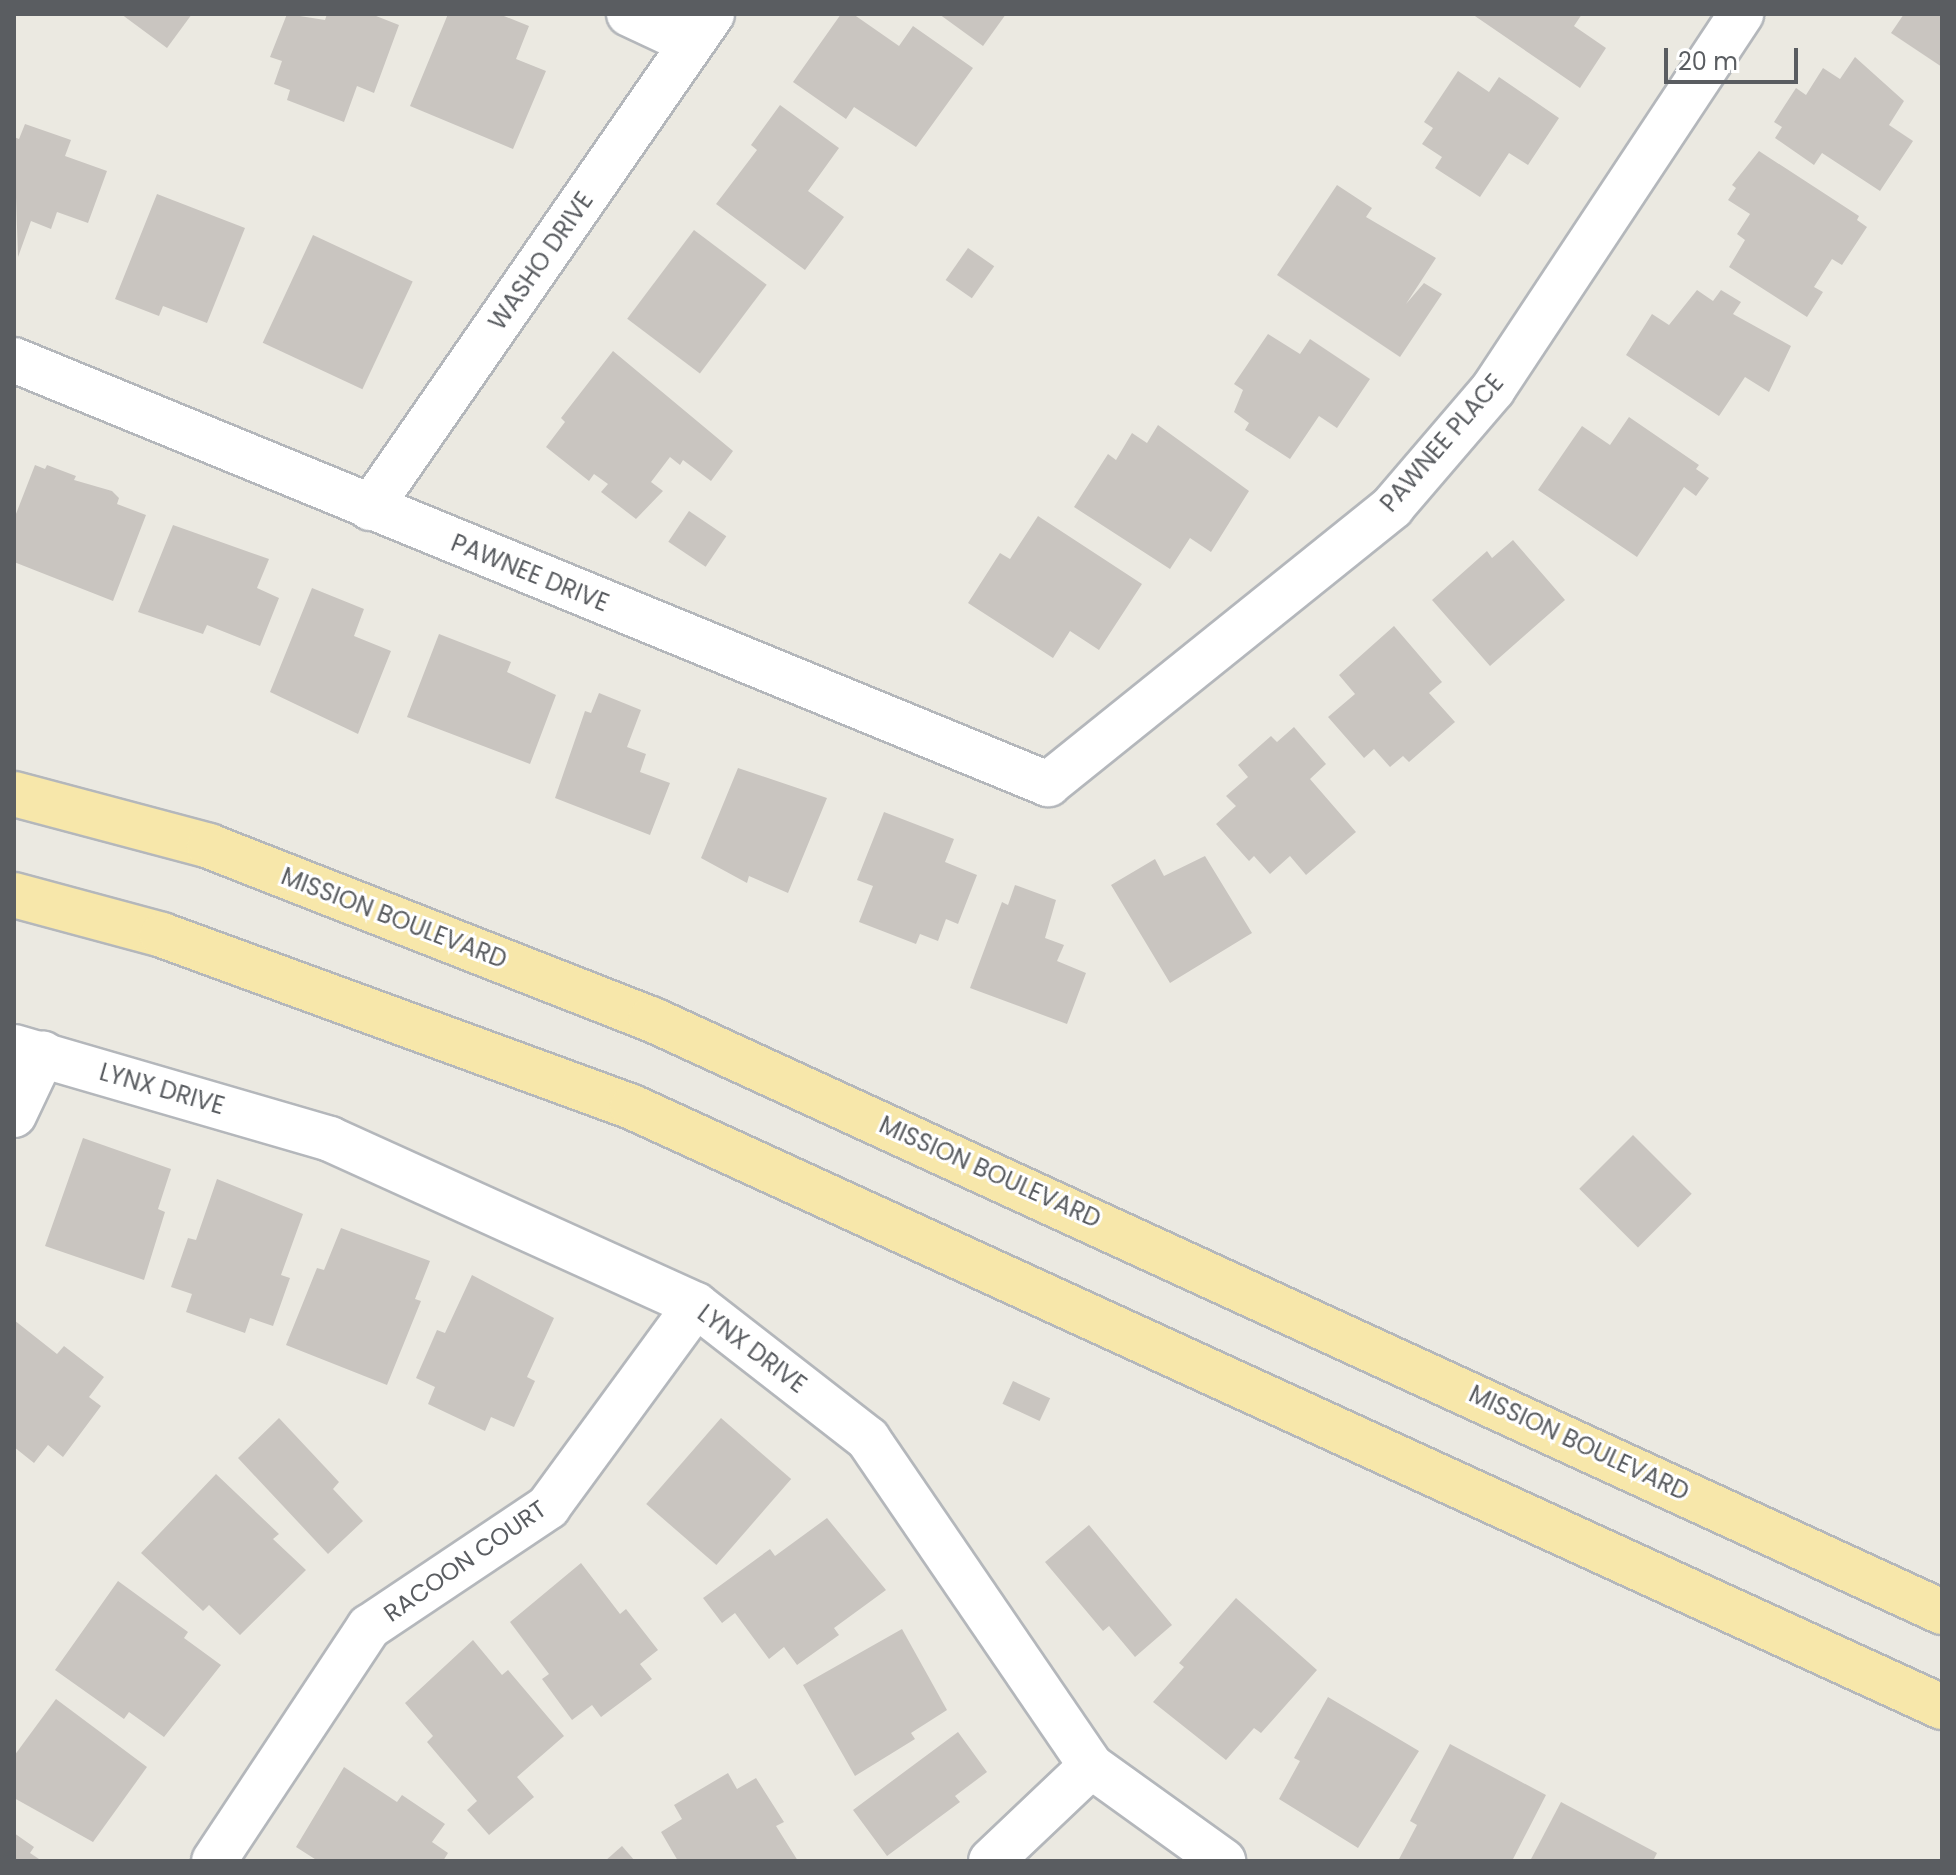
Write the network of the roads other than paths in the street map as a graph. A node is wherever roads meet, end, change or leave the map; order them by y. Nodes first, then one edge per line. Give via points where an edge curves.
1 (629, 14) edge
2 (1741, 14) edge
3 (702, 28) edge
4 (14, 360) edge
5 (370, 508) junction
6 (1048, 784) joint
7 (14, 794) edge
8 (14, 895) edge
9 (28, 1050) edge
10 (14, 1115) edge
11 (696, 1305) junction
12 (1942, 1612) edge
13 (1942, 1707) edge
14 (1091, 1766) junction
15 (214, 1861) edge
16 (991, 1861) edge
17 (1223, 1861) edge

1 - 3 street
2 - 6 street, PAWNEE PLACE via 1493,389 1392,507
3 - 5 street, WASHO DRIVE
4 - 5 street, PAWNEE DRIVE
5 - 6 street, PAWNEE DRIVE
7 - 12 main road, MISSION BOULEVARD via 209,846 651,1019
8 - 13 main road via 162,935 632,1107
9 - 10 street
9 - 11 street, LYNX DRIVE via 330,1139
11 - 14 street, LYNX DRIVE via 868,1439
11 - 15 street, RACOON COURT via 548,1507 369,1627
14 - 16 street
14 - 17 street, LYNX DRIVE

